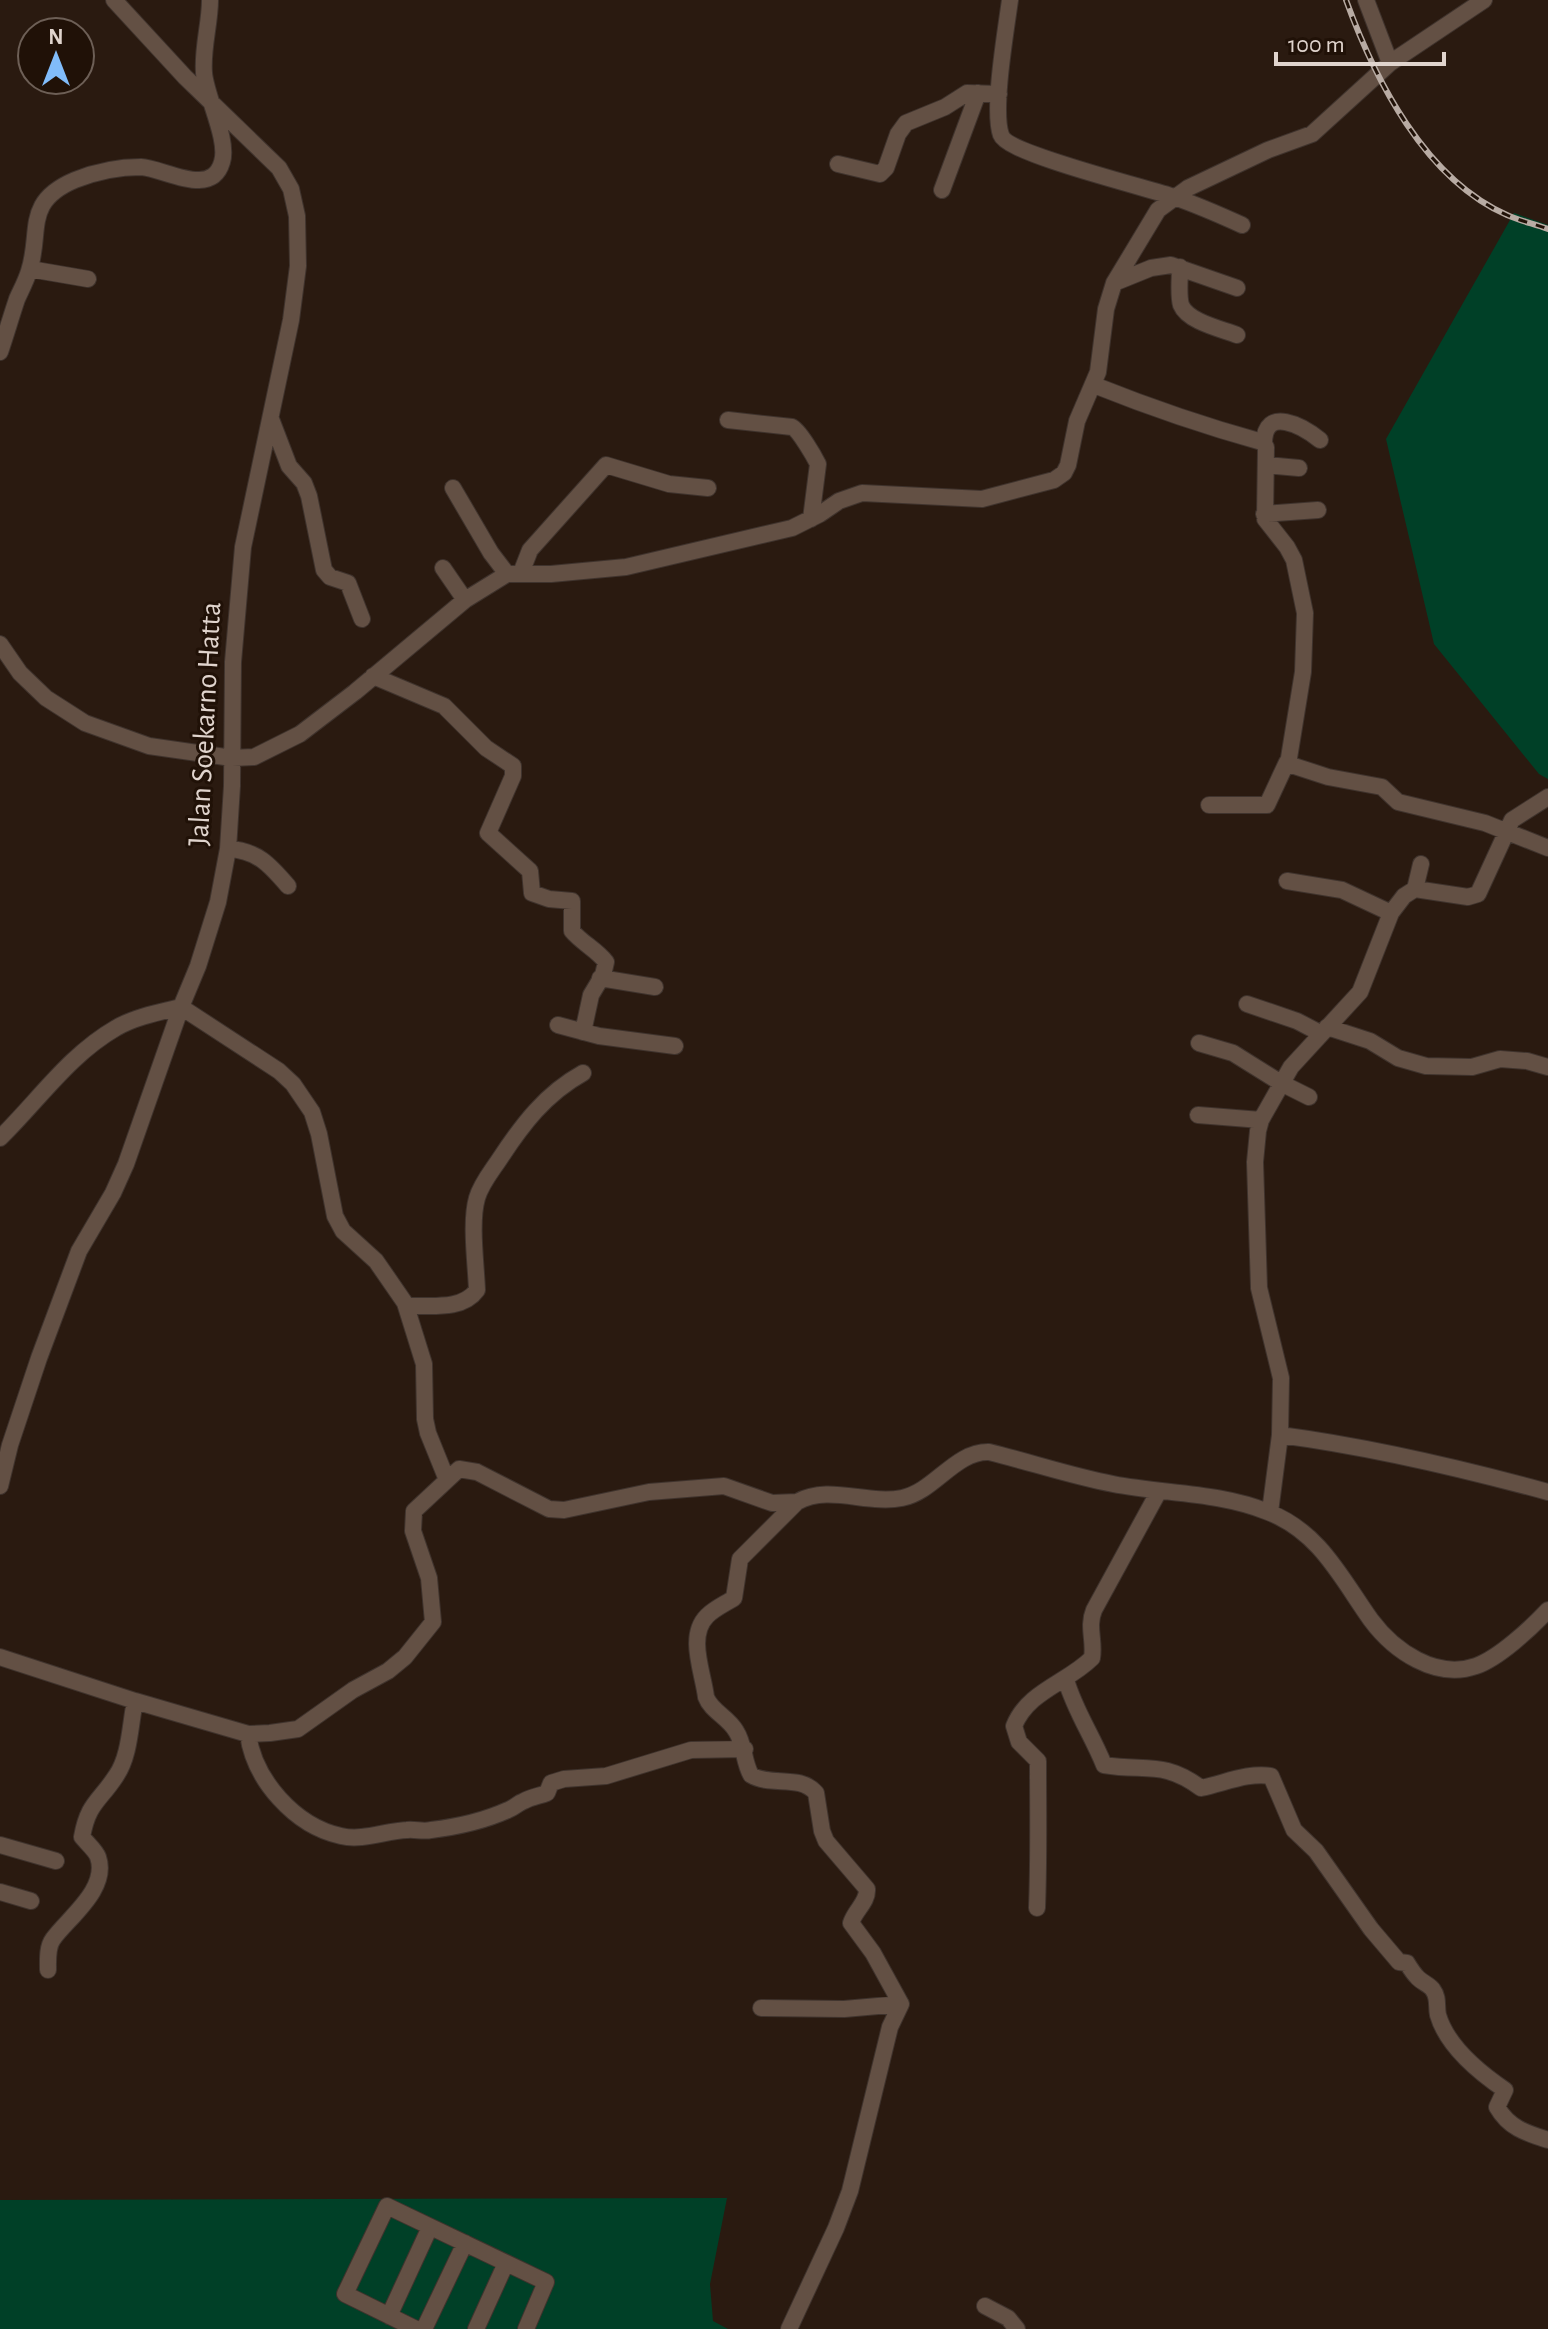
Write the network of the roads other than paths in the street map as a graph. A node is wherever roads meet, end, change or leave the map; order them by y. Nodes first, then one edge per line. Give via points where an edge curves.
1 (114, 0) edge
2 (210, 0) edge
3 (1010, 0) edge
4 (1366, 0) edge
5 (1484, 0) edge
6 (1390, 63) junction
7 (978, 93) junction
8 (999, 94) junction
9 (210, 100) junction
10 (838, 164) dead end
11 (942, 190) dead end
12 (1173, 197) junction
13 (1242, 225) dead end
14 (1180, 267) junction
15 (30, 269) junction
16 (88, 279) dead end
17 (1114, 283) junction
18 (1237, 288) dead end
19 (1237, 335) dead end
20 (0, 352) edge
21 (1094, 385) junction
22 (270, 418) junction
23 (728, 420) dead end
24 (1320, 440) dead end
25 (1264, 444) junction
26 (1266, 465) junction
27 (1299, 468) dead end
28 (453, 488) dead end
29 (708, 488) dead end
30 (1318, 510) dead end
31 (1264, 514) junction
32 (811, 519) junction
33 (443, 568) dead end
34 (514, 573) junction
35 (465, 600) junction
36 (362, 619) dead end
37 (0, 644) edge
38 (373, 676) junction
39 (232, 758) junction
40 (1287, 762) junction
41 (1548, 797) edge
42 (1209, 805) dead end
43 (1506, 831) junction
44 (1548, 848) edge
45 (228, 849) junction
46 (1421, 864) dead end
47 (1287, 881) dead end
48 (288, 886) dead end
49 (1415, 889) junction
50 (1391, 913) junction
51 (600, 978) junction
52 (655, 987) dead end
53 (1247, 1004) dead end
54 (181, 1007) junction
55 (558, 1025) dead end
56 (1323, 1030) junction
57 (583, 1032) junction
58 (1199, 1043) dead end
59 (675, 1046) dead end
60 (1548, 1067) edge
61 (583, 1073) dead end
62 (1281, 1083) junction
63 (1309, 1097) dead end
64 (1198, 1115) dead end
65 (1261, 1120) junction
66 (0, 1138) edge
67 (407, 1306) junction
68 (1280, 1435) junction
69 (447, 1480) junction
70 (0, 1486) edge
71 (1159, 1491) junction
72 (1548, 1492) edge
73 (797, 1502) junction
74 (1270, 1512) junction
75 (1548, 1610) edge
76 (0, 1657) edge
77 (1066, 1680) junction
78 (135, 1701) junction
79 (248, 1734) junction
80 (745, 1749) junction
81 (0, 1845) edge
82 (56, 1861) dead end
83 (0, 1892) edge
84 (31, 1901) dead end
85 (1037, 1908) dead end
86 (48, 1970) dead end
87 (901, 2004) junction
88 (761, 2008) dead end
89 (1548, 2140) edge
90 (430, 2227) junction
91 (465, 2243) junction
92 (506, 2263) junction
93 (985, 2306) dead end
94 (389, 2316) junction
95 (416, 2329) edge
96 (424, 2329) edge
97 (476, 2329) edge
98 (526, 2329) edge
99 (789, 2329) edge
100 (1017, 2329) edge

1 - 9 street, Jalan Soekarno Hatta
2 - 9 street via 204,47
3 - 8 street
4 - 6 street
5 - 6 street
6 - 12 street via 1312,134
7 - 8 street
7 - 10 street via 961,95 906,123 880,174
7 - 11 street
8 - 12 street via 1000,133 1012,146
9 - 15 street via 223,155 212,175 184,180 161,169 138,167 66,184 37,214
9 - 22 street, Jalan Soekarno Hatta via 279,168 297,216 291,320
12 - 13 street
12 - 17 street via 1158,210
14 - 17 street via 1159,266
14 - 18 street
14 - 19 street via 1185,311
15 - 16 street
15 - 20 street
17 - 21 street
21 - 25 street
21 - 32 street via 1061,477 982,499 862,493
22 - 36 street via 289,466 309,496 324,570 348,583
22 - 39 street, Jalan Soekarno Hatta via 243,547
23 - 32 street via 799,431 818,464
24 - 25 street via 1283,421 1268,428
25 - 26 street
26 - 27 street
26 - 31 street
28 - 34 street via 491,553
29 - 34 street via 669,484 606,465
30 - 31 street
31 - 40 street via 1294,560 1305,613 1303,672
32 - 34 street via 626,567
33 - 35 street
34 - 35 street
35 - 38 street
37 - 39 street via 46,698 85,723 149,746
38 - 39 street via 284,744 254,757
38 - 51 street via 444,706 486,748 513,766 488,833 530,871 532,893 572,901 572,931 606,962
39 - 45 street, Jalan Soekarno Hatta
40 - 42 street via 1267,805
40 - 43 street via 1385,788 1398,802
41 - 43 street via 1517,815
43 - 44 street
43 - 49 street via 1478,894
45 - 48 street via 267,861
45 - 54 street, Jalan Soekarno Hatta via 213,920
46 - 49 street
47 - 50 street via 1342,890
49 - 50 street
50 - 56 street via 1360,992
51 - 52 street
51 - 57 street
53 - 56 street
54 - 66 street via 119,1026 89,1047
54 - 67 street via 293,1084 312,1112 335,1216
54 - 70 street, Jalan Soekarno Hatta via 126,1164 79,1251
55 - 57 street
56 - 60 street via 1370,1041 1398,1058 1426,1066 1472,1067 1500,1059
56 - 62 street
57 - 59 street
58 - 62 street via 1233,1053
61 - 67 street via 537,1109 482,1185 475,1209 477,1290 461,1303
62 - 63 street
62 - 65 street
64 - 65 street
65 - 68 street via 1255,1162 1259,1288 1281,1378
67 - 69 street via 424,1364 428,1433
68 - 72 street via 1342,1443
68 - 74 street
69 - 73 street via 459,1469 470,1469 549,1509 564,1510 649,1492 724,1486 772,1503
69 - 79 street via 414,1511 413,1531 429,1578 433,1622 405,1657 298,1729
71 - 73 street via 983,1452 901,1498 825,1494
71 - 74 street
71 - 77 street via 1094,1610 1089,1629 1092,1658
73 - 80 street via 740,1559 734,1598 700,1625 697,1645 708,1703 729,1721
74 - 75 street via 1307,1534 1380,1630 1427,1664 1460,1669 1481,1664
76 - 78 street
77 - 85 street via 1044,1690 1014,1726 1016,1738 1038,1761
77 - 89 street via 1074,1709 1104,1765 1168,1770 1201,1788 1254,1773 1271,1776 1294,1830 1316,1851 1399,1962 1407,1963 1434,1990 1439,2015 1457,2049 1474,2070 1505,2090 1497,2107 1504,2120
78 - 79 street
78 - 86 street via 124,1760 86,1815 82,1837 98,1856 99,1872 77,1914 52,1940
79 - 80 street via 259,1773 281,1798 310,1825 342,1837 429,1831 511,1810 564,1779 606,1776 691,1750
80 - 87 street via 748,1770 758,1779 803,1783 816,1793 826,1841 867,1889 851,1923
81 - 82 street
83 - 84 street
87 - 88 street
87 - 99 street via 890,2027 850,2191
90 - 91 street
90 - 94 street
90 - 94 street via 387,2206 345,2294
91 - 92 street
91 - 96 street
92 - 97 street
92 - 98 street via 546,2282
93 - 100 street
94 - 95 street

